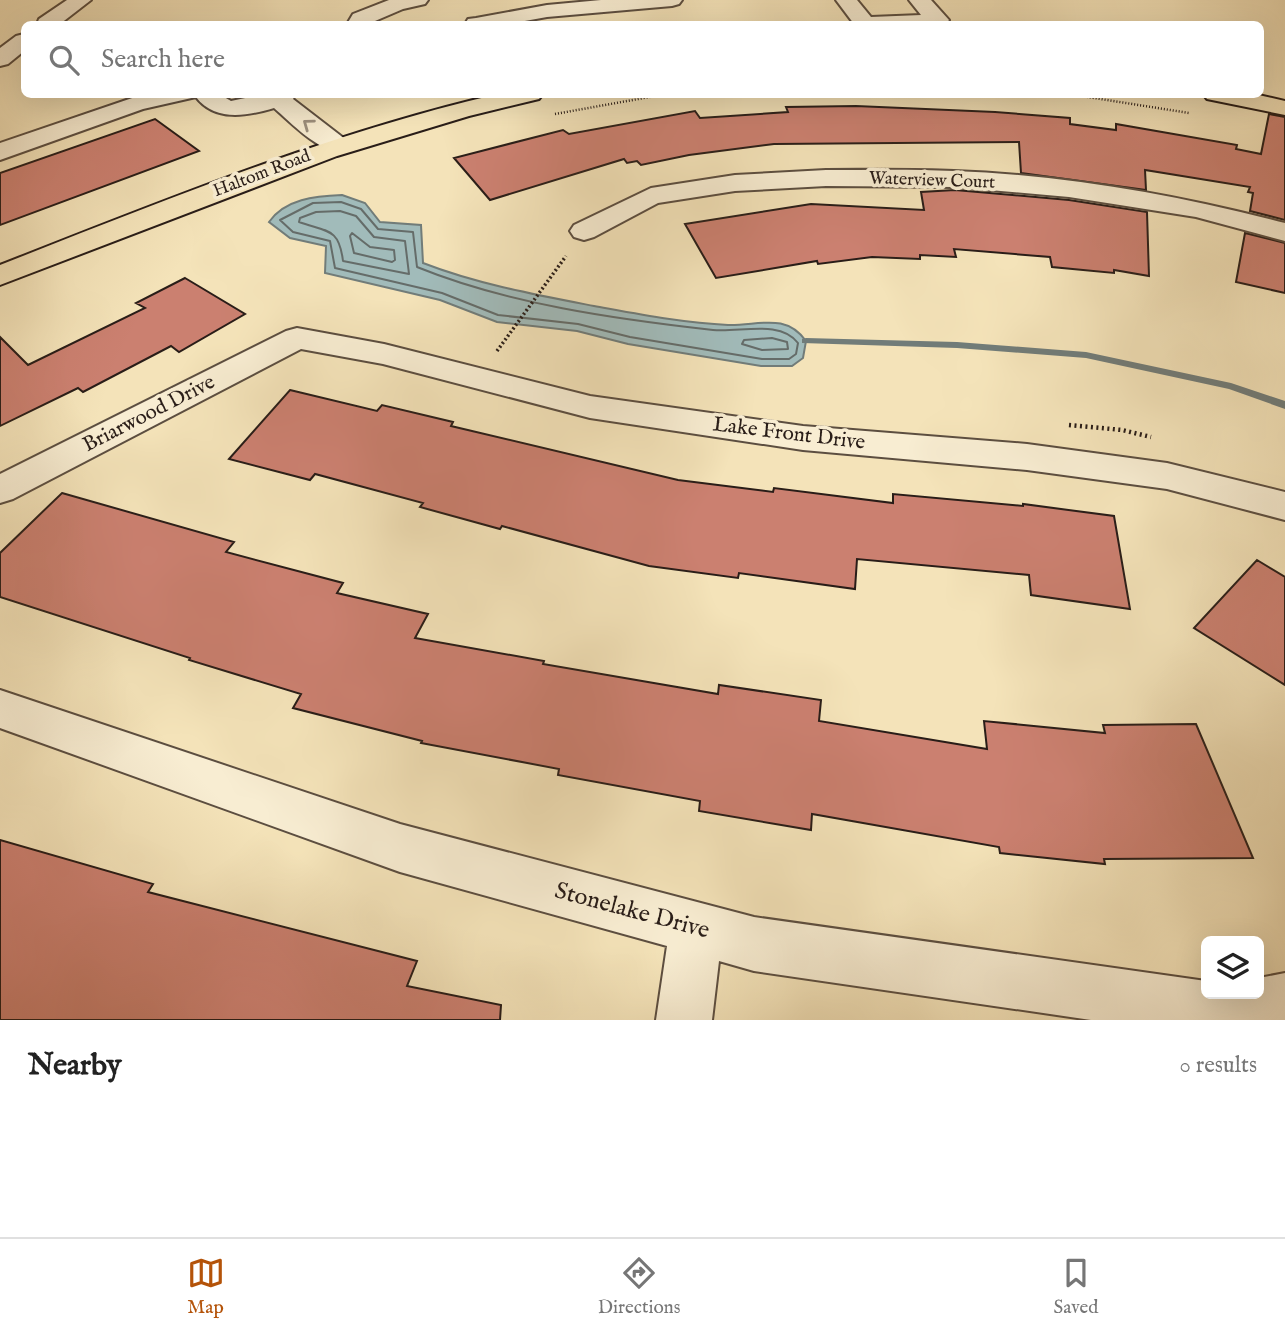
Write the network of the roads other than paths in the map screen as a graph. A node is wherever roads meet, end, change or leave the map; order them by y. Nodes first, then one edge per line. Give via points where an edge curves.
1 (81, 0) edge
2 (418, 0) edge
3 (666, 0) edge
4 (673, 0) edge
5 (846, 0) edge
6 (919, 0) edge
7 (51, 21) edge
8 (360, 21) edge
9 (492, 21) edge
10 (863, 21) edge
11 (920, 21) edge
12 (21, 43) edge
13 (0, 59) edge
14 (164, 98) edge
15 (209, 98) edge
16 (281, 98) edge
17 (282, 98) edge
18 (514, 98) edge
19 (1235, 98) edge
20 (1285, 108) edge
21 (276, 132) junction
22 (341, 146) junction
23 (0, 152) edge
24 (584, 231) dead end
25 (1285, 232) edge
26 (0, 276) edge
27 (297, 338) joint
28 (0, 490) edge
29 (1285, 506) edge
30 (0, 709) edge
31 (696, 929) junction
32 (1285, 1001) edge
33 (684, 1020) edge

1 - 7 street
2 - 8 street
3 - 4 street
3 - 9 street
5 - 10 street
6 - 11 street via 938,20
12 - 13 street
14 - 23 street via 137,103
15 - 21 street
16 - 21 street
22 -> 17 street via 307,124
18 - 22 main road, Haltom Road via 414,122
19 - 20 main road
21 - 22 main road, Haltom Road
21 - 26 main road, Haltom Road
24 - 25 street, Waterview Court via 651,196 735,183 826,178 955,179 1069,189 1197,209
27 - 28 street, Briarwood Drive
27 - 29 street, Lake Front Drive via 384,354 590,407 803,438 1027,457 1167,476
30 - 31 street, Stonelake Drive via 400,848
31 - 32 street, Stonelake Drive via 754,944 1228,1012
31 - 33 street

